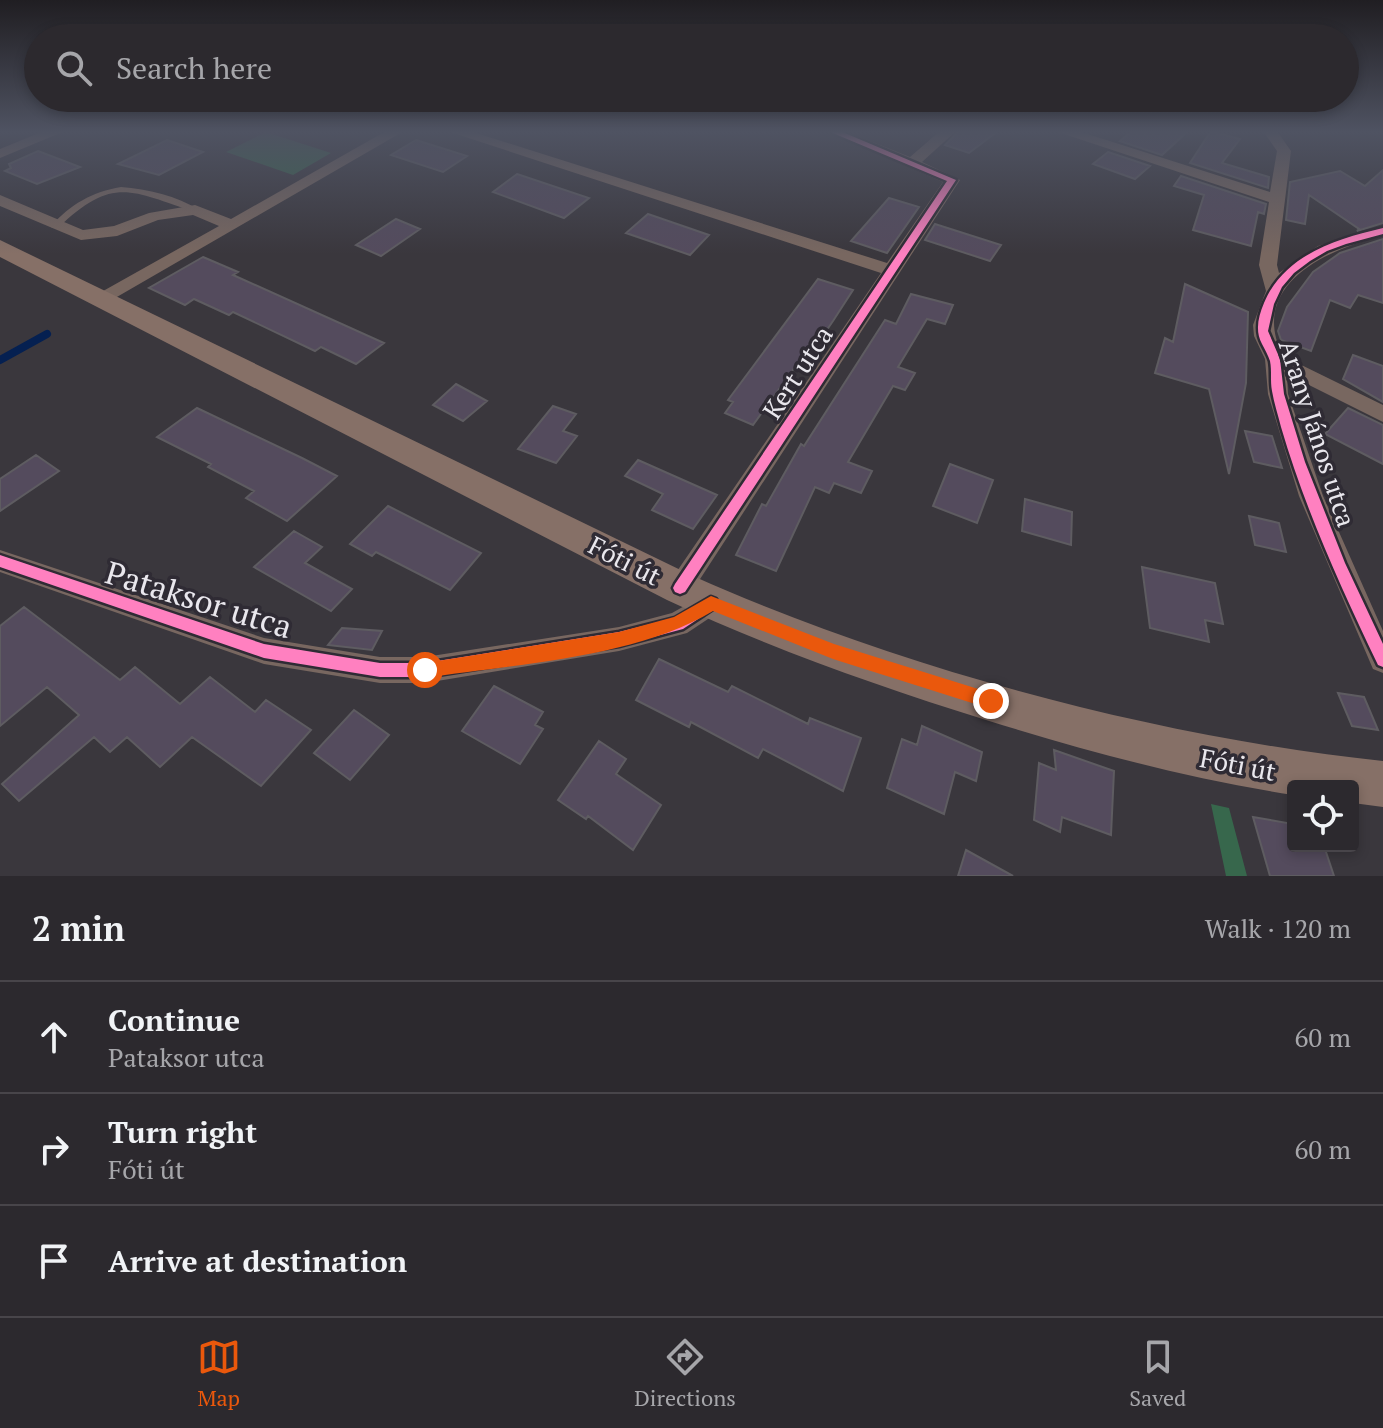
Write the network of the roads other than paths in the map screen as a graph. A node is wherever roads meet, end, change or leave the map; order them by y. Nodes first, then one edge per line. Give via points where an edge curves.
1 (326, 172) edge
2 (582, 172) edge
3 (931, 172) edge
4 (1190, 172) edge
5 (1280, 172) edge
6 (1275, 199) junction
7 (0, 200) edge
8 (195, 210) junction
9 (55, 226) junction
10 (233, 226) junction
11 (1383, 231) edge
12 (0, 247) edge
13 (890, 270) junction
14 (1275, 290) junction
15 (103, 299) junction
16 (1275, 360) junction
17 (1383, 414) edge
18 (0, 561) edge
19 (696, 596) junction
20 (1383, 660) edge
21 (1383, 784) edge

1 - 10 street
2 - 13 street
3 - 13 street, Kert utca via 952,180
4 - 6 street
5 - 6 street
6 - 14 street via 1268,265
7 - 9 street
8 - 9 street via 155,216 97,235
8 - 9 lane via 147,190 125,189 86,200
8 - 10 street
10 - 15 street
11 - 14 street via 1322,247
12 - 15 main road, Fóti út
13 - 19 street, Kert utca
14 - 16 street, Arany János utca via 1263,326 1267,350
15 - 19 main road, Fóti út
16 - 17 street
16 - 20 street, Arany János utca via 1277,392 1309,486 1340,571
18 - 19 street, Pataksor utca via 264,651 380,670 425,670 619,639 678,624
19 - 21 main road, Fóti út via 833,651 1087,729 1242,767

